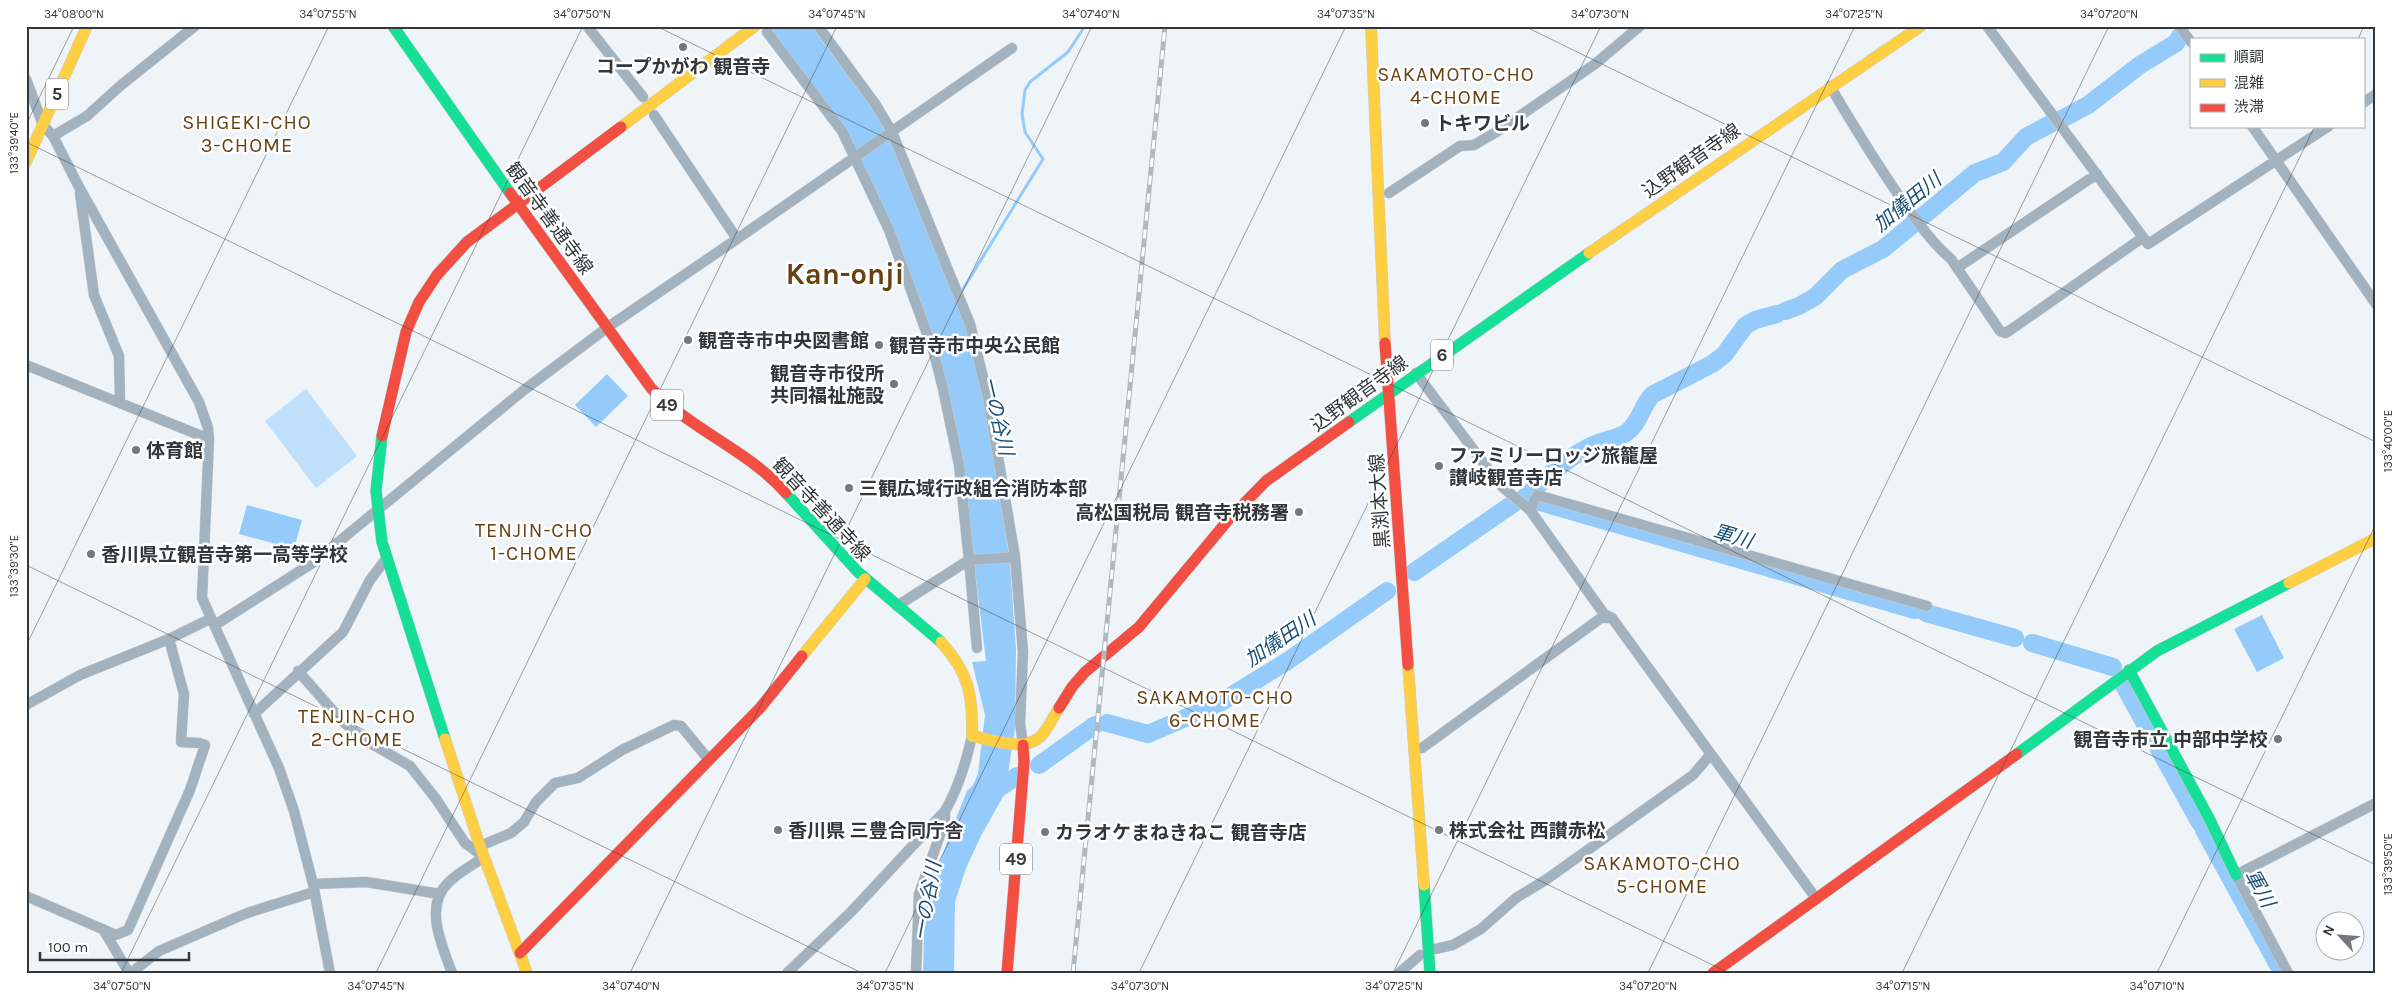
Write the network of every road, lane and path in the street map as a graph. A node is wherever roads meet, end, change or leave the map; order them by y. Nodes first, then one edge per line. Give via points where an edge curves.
1 (87, 26) edge
2 (195, 26) edge
3 (393, 26) edge
4 (588, 26) edge
5 (755, 26) edge
6 (818, 26) edge
7 (1371, 26) edge
8 (1640, 26) edge
9 (1921, 26) edge
10 (1987, 26) edge
11 (2179, 26) edge
12 (767, 32) dead end
13 (2190, 41) edge
14 (1012, 48) dead end
15 (26, 79) edge
16 (1830, 86) junction
17 (2376, 94) edge
18 (643, 97) dead end
19 (2364, 102) edge
20 (654, 115) dead end
21 (44, 125) junction
22 (2253, 128) edge
23 (2326, 128) edge
24 (892, 132) junction
25 (53, 136) junction
26 (855, 158) junction
27 (2277, 161) junction
28 (26, 162) edge
29 (2097, 174) junction
30 (79, 187) junction
31 (1389, 193) dead end
32 (517, 203) junction
33 (2142, 238) junction
34 (737, 239) junction
35 (1958, 268) junction
36 (2376, 304) edge
37 (608, 327) junction
38 (26, 366) edge
39 (1416, 373) junction
40 (1389, 394) junction
41 (120, 402) junction
42 (209, 439) junction
43 (1530, 510) junction
44 (378, 512) junction
45 (2376, 538) edge
46 (1015, 557) junction
47 (386, 559) junction
48 (969, 560) junction
49 (864, 579) junction
50 (898, 606) junction
51 (1927, 606) dead end
52 (1612, 618) junction
53 (213, 622) junction
54 (169, 639) junction
55 (977, 648) dead end
56 (2129, 670) junction
57 (298, 671) junction
58 (26, 705) edge
59 (254, 714) junction
60 (976, 737) junction
61 (1019, 744) junction
62 (1422, 748) dead end
63 (1710, 755) junction
64 (709, 760) junction
65 (2376, 803) edge
66 (945, 811) junction
67 (482, 851) junction
68 (2236, 875) junction
69 (313, 888) junction
70 (1812, 893) dead end
71 (440, 894) junction
72 (26, 896) edge
73 (103, 929) junction
74 (1435, 949) dead end
75 (520, 953) junction
76 (1420, 955) dead end
77 (130, 973) edge
78 (330, 973) edge
79 (452, 973) edge
80 (528, 973) edge
81 (787, 973) edge
82 (916, 973) edge
83 (1007, 973) edge
84 (1399, 973) edge
85 (1430, 973) edge
86 (1713, 973) edge
87 (2288, 973) edge

1 - 21 main road, 5
2 - 25 street via 87,116
3 - 32 main road, 観音寺善通寺線 / 49
4 - 18 street
5 - 32 main road
6 - 24 street
7 - 40 main road, 黒渕本大線 via 1382,306
8 - 31 street via 1594,64 1498,131 1474,145 1460,146
9 - 16 main road, 込野観音寺線 / 6
10 - 29 street
11 - 13 street
12 - 26 street via 842,131
14 - 24 street
15 - 21 street
16 - 35 street via 1869,152 1917,221
16 - 39 main road, 込野観音寺線 / 6
17 - 19 street
20 - 34 street
21 - 25 street
21 - 28 main road, 5
22 - 27 street
23 - 27 street
24 - 26 street
24 - 46 street via 970,324 988,398
25 - 30 street
26 - 34 street
26 - 48 street via 889,230 934,353 958,465
27 - 33 street via 2148,244
27 - 36 street
29 - 33 street
29 - 35 street
30 - 41 street via 94,295 119,356
30 - 42 street via 199,402
32 - 37 main road, 観音寺善通寺線 / 49
32 - 44 main road via 449,259 413,313 401,348 382,436 376,491
33 - 35 street via 2005,333 1996,327
34 - 37 street
37 - 44 street via 524,390
37 - 49 main road, 観音寺善通寺線 / 49 via 661,400 765,472
38 - 41 street
39 - 40 main road, 込野観音寺線 / 6
39 - 43 street via 1500,485
40 - 61 main road, 込野観音寺線 / 6 via 1266,481 1243,502 1139,627 1085,672 1072,687 1042,735 1032,743
40 - 85 main road, 黒渕本大線
41 - 42 street
42 - 53 street via 202,598
43 - 51 street via 1537,495
43 - 52 street via 1604,614
44 - 47 main road
44 - 53 street via 314,562
45 - 56 main road via 2157,650
46 - 48 street
46 - 61 street via 1023,652
47 - 57 street via 370,580 343,632
47 - 67 main road
48 - 50 street
48 - 55 street
49 - 50 main road, 観音寺善通寺線 / 49
49 - 64 main road via 760,708
50 - 60 main road, 観音寺善通寺線 / 49 via 927,629 961,668 969,687
52 - 62 street via 1600,618
52 - 63 street
53 - 54 street
53 - 59 street
54 - 58 street via 80,675
54 - 73 street via 184,694 181,742 205,745 190,790 128,930 116,935
56 - 68 main road
56 - 86 main road
57 - 59 street
57 - 67 street via 342,721 365,740 410,766 465,843
59 - 69 street via 279,768 294,811
60 - 61 main road
60 - 66 street via 964,773
61 - 83 main road, 49 via 1024,762
63 - 70 street
63 - 74 street via 1693,775 1516,898 1481,929 1453,944
64 - 67 street via 681,726 674,725 622,750 578,778 554,783 536,802 524,822
64 - 75 main road
65 - 68 street
66 - 81 street via 851,912
66 - 82 street via 945,821 919,894
67 - 71 street
67 - 75 main road
68 - 87 street
69 - 71 street via 366,882
69 - 77 street via 159,951
69 - 78 street
71 - 79 street via 436,927
72 - 73 street
73 - 77 street
75 - 80 main road
76 - 84 street

